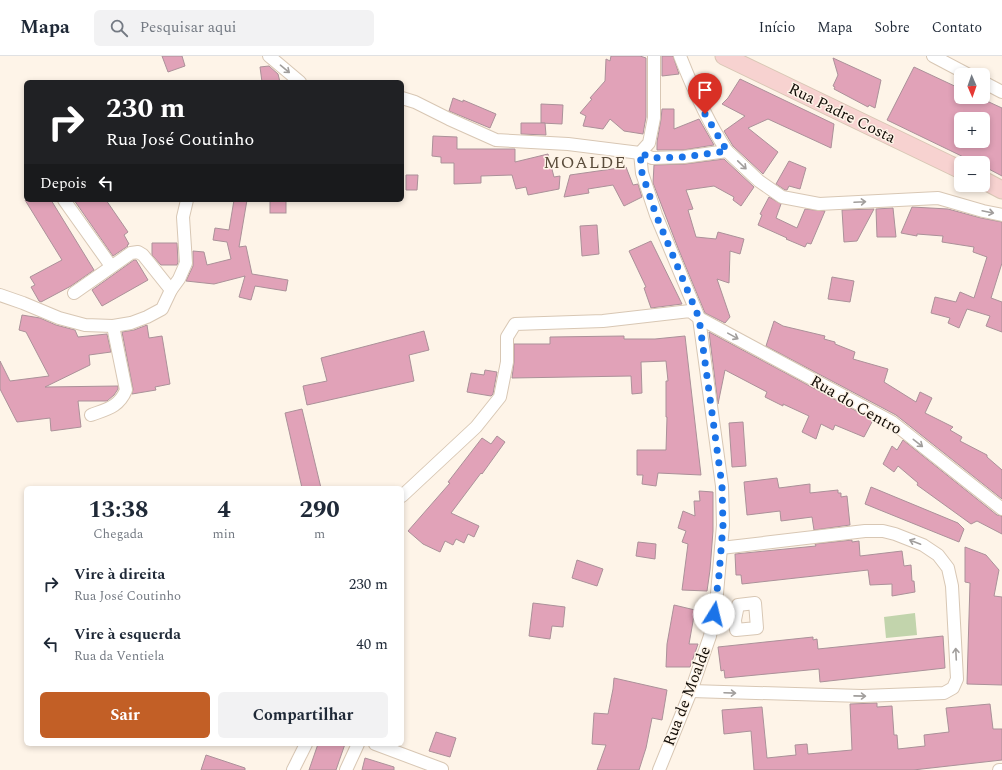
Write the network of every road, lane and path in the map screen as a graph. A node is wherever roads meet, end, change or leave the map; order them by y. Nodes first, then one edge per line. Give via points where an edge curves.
1 (270, 56) edge
2 (654, 56) edge
3 (680, 56) edge
4 (724, 56) edge
5 (934, 56) edge
6 (956, 68) edge
7 (298, 80) edge
8 (990, 86) edge
9 (1002, 92) edge
10 (404, 99) edge
11 (727, 151) junction
12 (640, 153) junction
13 (954, 167) edge
14 (990, 184) edge
15 (1002, 190) edge
16 (65, 202) edge
17 (187, 202) edge
18 (1002, 215) edge
19 (111, 266) junction
20 (171, 290) junction
21 (74, 292) dead end
22 (0, 295) edge
23 (699, 318) junction
24 (113, 326) junction
25 (91, 415) dead end
26 (404, 494) edge
27 (1002, 509) edge
28 (721, 548) junction
29 (714, 614) junction
30 (734, 620) dead end
31 (691, 691) junction
32 (305, 746) edge
33 (357, 746) edge
34 (381, 746) edge
35 (293, 770) edge
36 (346, 770) edge
37 (441, 770) edge
38 (658, 770) edge
39 (999, 770) edge
40 (1002, 770) edge

1 -> 7 street
2 - 12 street via 654,118 649,143
3 - 11 street via 695,93
4 - 13 street, Rua Padre Costa
5 - 6 street
8 - 9 street
10 - 12 street via 496,140 568,144
11 - 12 street via 652,158
11 -> 18 street via 759,181 782,197 819,204 938,198
12 - 23 street, Rua de Moalde via 642,173 656,215
14 - 15 street
16 - 19 street
17 - 20 street via 183,217 186,263
19 - 20 street via 131,253 138,252
19 - 21 street
20 - 24 street via 162,308 131,323
22 - 24 street via 59,318 85,325
23 - 26 street, Rua do Centro via 690,311 603,321 515,324 507,337 507,362 500,397 476,427
23 -> 27 street, Rua do Centro via 892,422
23 - 28 street, Rua de Moalde via 722,486
24 - 25 street via 126,390 117,404
28 - 29 street, Rua de Moalde
31 -> 28 street via 862,696 944,693 954,688 957,678 952,586 948,568 938,555 923,545 883,531 865,531
29 - 30 street
29 - 31 street, Rua de Moalde via 710,636
31 - 38 street, Rua de Moalde
32 - 35 street
33 - 36 street
34 - 37 street via 442,768
39 - 40 street

